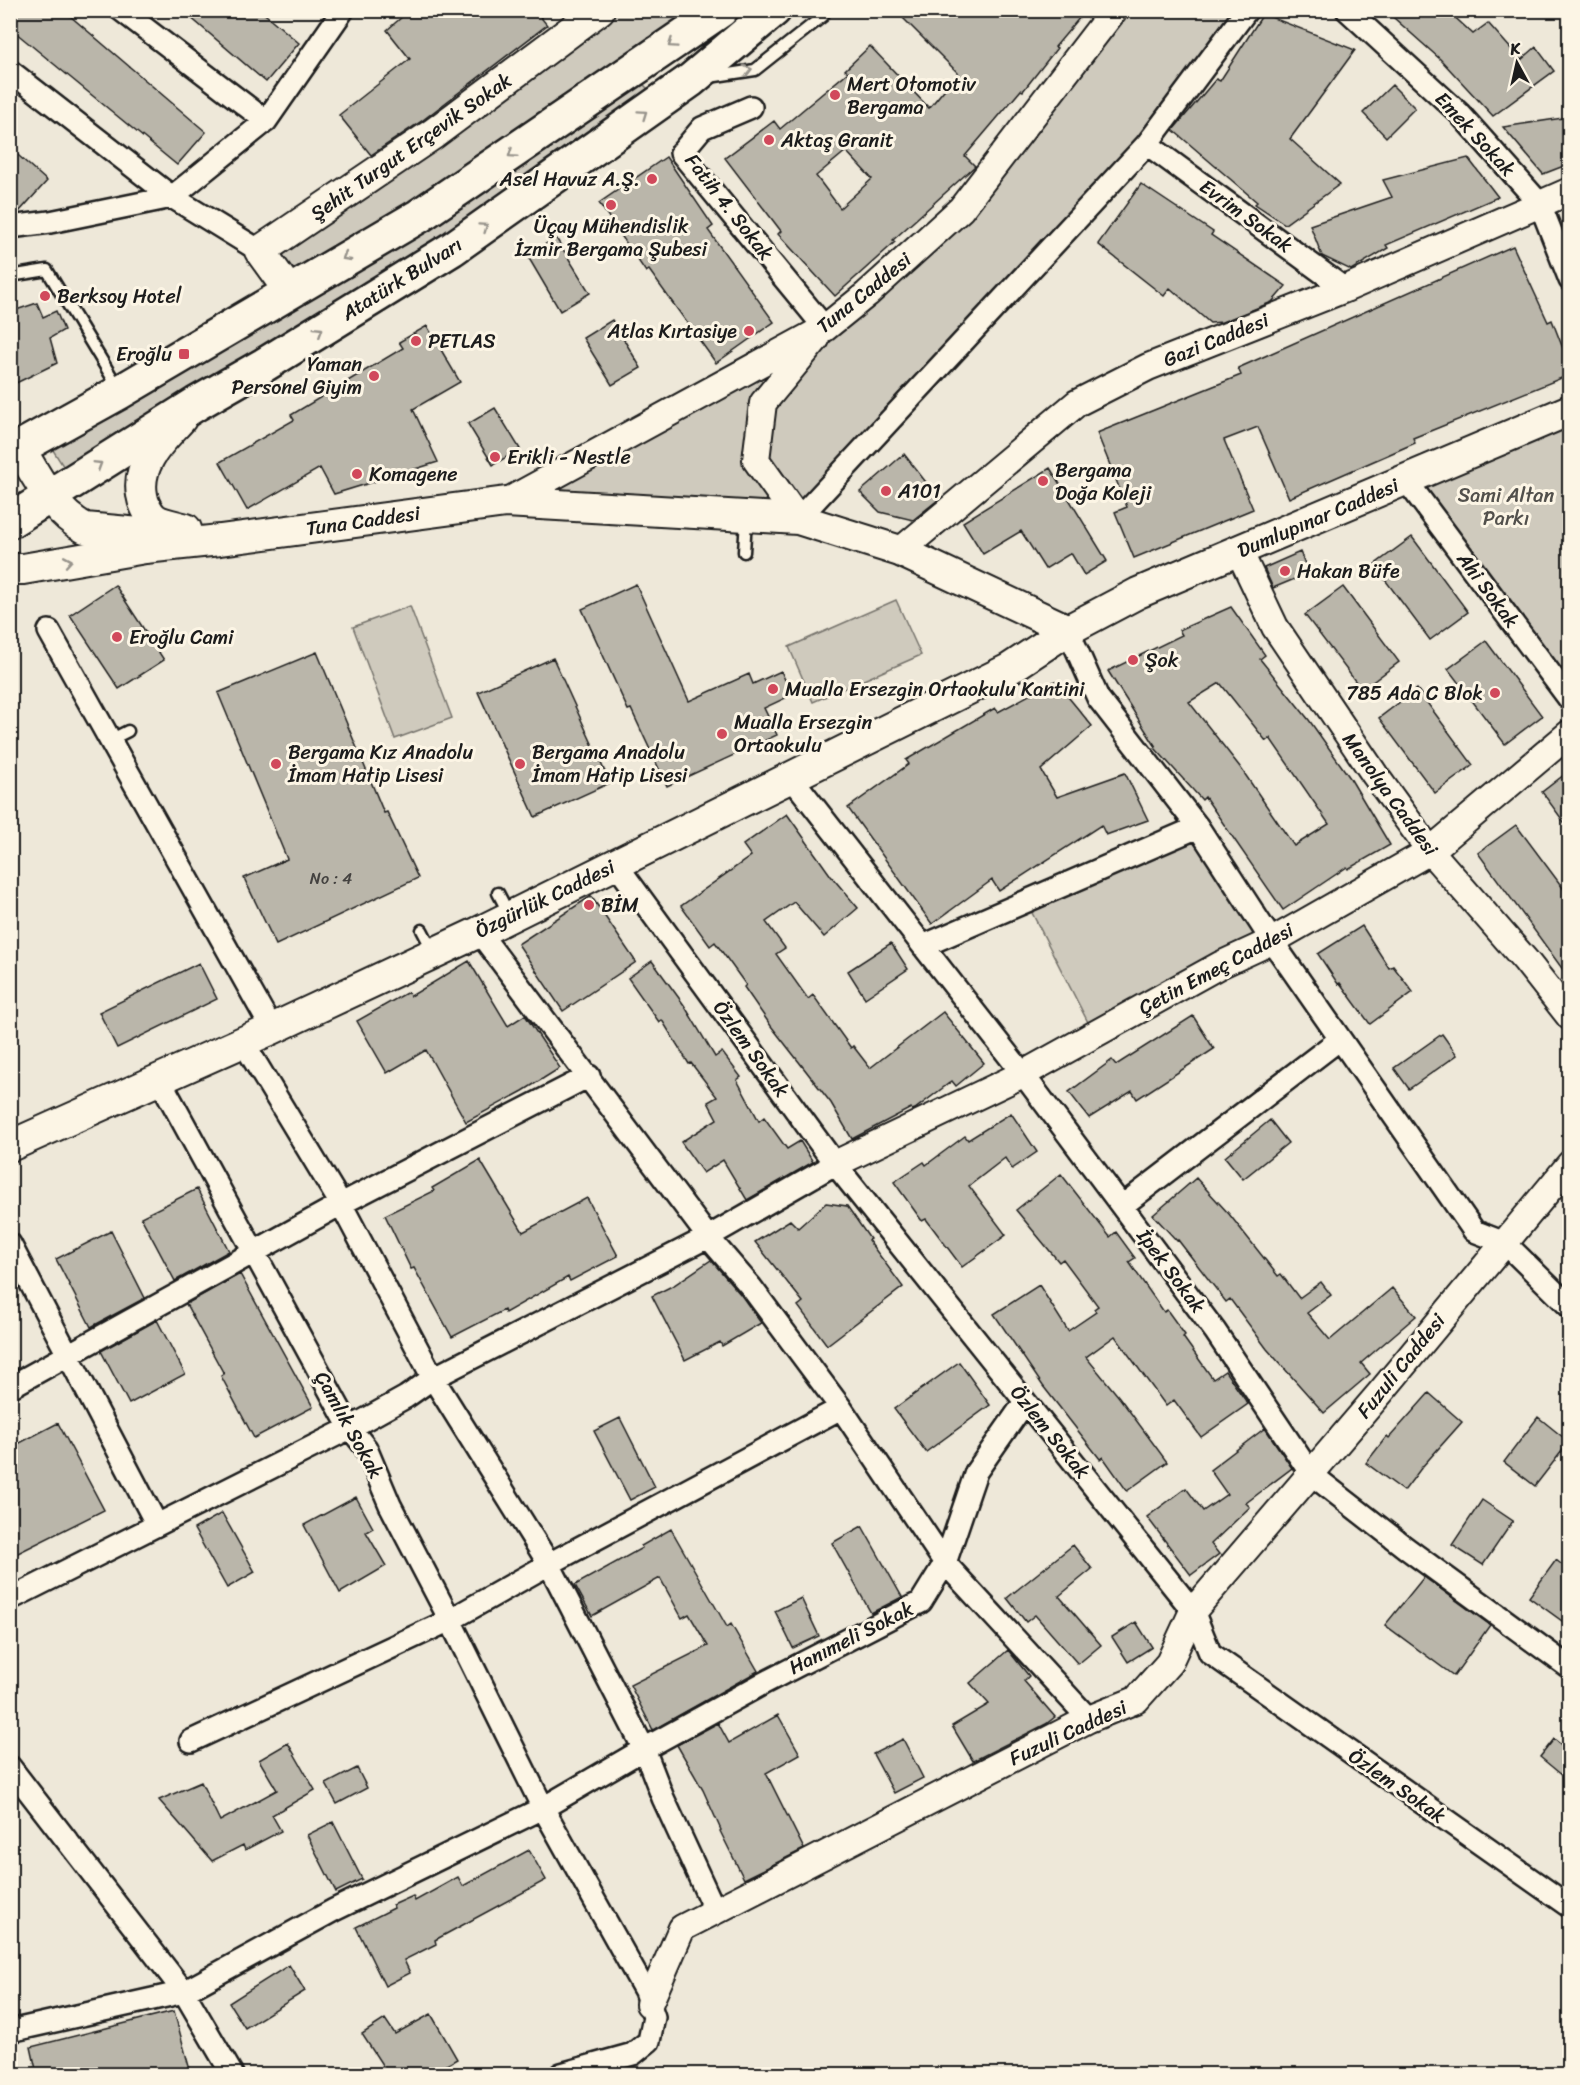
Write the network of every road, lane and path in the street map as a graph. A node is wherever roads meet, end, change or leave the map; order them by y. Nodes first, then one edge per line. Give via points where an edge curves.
1 (121, 10) edge
2 (344, 10) edge
3 (599, 10) edge
4 (721, 10) edge
5 (774, 10) edge
6 (825, 10) edge
7 (1114, 10) edge
8 (1246, 10) edge
9 (1347, 10) edge
10 (10, 71) edge
11 (691, 80) junction
12 (751, 107) dead end
13 (266, 121) junction
14 (1147, 144) junction
15 (1569, 191) edge
16 (172, 197) junction
17 (1540, 204) junction
18 (10, 227) edge
19 (261, 251) junction
20 (10, 276) edge
21 (1569, 280) edge
22 (1345, 289) junction
23 (289, 291) junction
24 (825, 328) junction
25 (120, 392) junction
26 (196, 404) junction
27 (1569, 410) edge
28 (13, 450) edge
29 (1406, 480) junction
30 (49, 495) junction
31 (506, 502) junction
32 (746, 516) junction
33 (798, 519) junction
34 (10, 521) edge
35 (220, 540) junction
36 (900, 551) junction
37 (1239, 551) junction
38 (744, 552) dead end
39 (10, 568) edge
40 (1068, 630) junction
41 (49, 631) dead end
42 (1569, 700) edge
43 (1569, 733) edge
44 (791, 777) junction
45 (1198, 827) junction
46 (1430, 851) junction
47 (616, 864) junction
48 (479, 932) junction
49 (1272, 941) junction
50 (923, 946) junction
51 (1569, 1017) edge
52 (272, 1029) junction
53 (1340, 1039) junction
54 (243, 1042) junction
55 (1023, 1074) junction
56 (589, 1076) junction
57 (160, 1080) junction
58 (10, 1146) edge
59 (835, 1164) junction
60 (1569, 1164) edge
61 (341, 1204) junction
62 (1122, 1206) junction
63 (708, 1237) junction
64 (10, 1244) edge
65 (1505, 1244) junction
66 (255, 1252) junction
67 (1569, 1307) edge
68 (68, 1355) junction
69 (433, 1378) junction
70 (10, 1387) edge
71 (1025, 1402) junction
72 (842, 1408) junction
73 (351, 1428) junction
74 (1311, 1474) junction
75 (157, 1526) junction
76 (945, 1563) junction
77 (549, 1564) junction
78 (10, 1599) edge
79 (1193, 1611) junction
80 (450, 1620) junction
81 (1569, 1668) edge
82 (1089, 1719) junction
83 (191, 1741) dead end
84 (644, 1749) junction
85 (10, 1767) edge
86 (543, 1808) junction
87 (1569, 1907) edge
88 (710, 1913) junction
89 (183, 1992) junction
90 (649, 2004) junction
91 (10, 2031) edge
92 (232, 2074) edge
93 (561, 2074) edge

1 - 13 street
2 - 13 street
3 - 19 main road, Şehit Turgut Erçevik Sokak via 433,134
4 -> 23 main road via 419,216
5 - 11 main road, Atatürk Bulvarı
11 -> 6 lane via 755,70 823,16
7 - 24 street, Tuna Caddesi via 961,209
8 - 14 street
9 - 17 street, Emek Sokak via 1458,113
10 - 16 street
26 -> 11 main road, Atatürk Bulvarı via 452,249
12 - 24 street, Fatih 4. Sokak via 702,128 681,153
13 - 16 street
14 - 22 street, Evrim Sokak
14 - 33 street
15 - 17 street, Gazi Caddesi
16 - 18 street
16 - 19 street
17 - 21 street, Emek Sokak
17 - 22 street, Gazi Caddesi
19 - 23 main road
20 - 25 lane via 47,270
22 - 36 street, Gazi Caddesi via 1148,368 1077,403
23 - 25 main road
24 - 31 street, Tuna Caddesi
24 - 33 street via 763,403 756,460
25 - 28 main road
30 -> 26 main road, Atatürk Bulvarı
26 - 35 main road via 157,445 143,470 143,504 155,519
27 - 29 main road, Dumlupınar Caddesi
28 - 30 main road, Tuna Caddesi
29 - 37 main road, Dumlupınar Caddesi
29 - 42 street, Ahi Sokak
30 - 34 main road, Atatürk Bulvarı
30 - 35 main road, Tuna Caddesi via 67,516 85,528
31 - 32 main road, Tuna Caddesi
31 - 35 main road, Tuna Caddesi
32 - 33 main road, Tuna Caddesi
32 - 38 lane
33 - 36 main road, Tuna Caddesi
39 -> 35 main road, Tuna Caddesi via 23,570 146,548
36 - 40 main road, Tuna Caddesi
37 - 40 main road, Dumlupınar Caddesi via 1138,593
37 - 46 street, Manolya Caddesi via 1275,627
40 - 44 main road, Özgürlük Caddesi via 1009,669
40 - 45 street via 1098,698
41 - 52 street via 119,736
43 - 46 street, Çetin Emeç Caddesi
44 - 47 main road, Özgürlük Caddesi
44 - 50 street, İpek Sokak
45 - 49 street
45 - 50 street
46 - 49 street, Çetin Emeç Caddesi
46 - 51 street, Manolya Caddesi
47 - 48 main road, Özgürlük Caddesi via 504,905
47 - 59 street, Özlem Sokak
48 - 52 main road, Özgürlük Caddesi via 428,942
48 - 56 street
49 - 53 street
49 - 55 street, Çetin Emeç Caddesi via 1220,965
50 - 55 street, İpek Sokak
52 - 54 main road, Özgürlük Caddesi
53 - 62 street
53 - 65 street via 1474,1231
54 - 57 main road, Özgürlük Caddesi
54 - 61 street
55 - 59 street, Çetin Emeç Caddesi
55 - 62 street, İpek Sokak
56 - 61 street
56 - 63 street
57 - 58 main road, Özgürlük Caddesi
57 - 66 street, Çamlık Sokak
59 - 63 street
59 - 71 street, Özlem Sokak
60 - 65 street, Fuzuli Caddesi
61 - 66 street
61 - 69 street
62 - 74 street, İpek Sokak via 1215,1331
63 - 69 street
63 - 72 street via 751,1287
64 - 68 street
65 - 67 street
65 - 74 street, Fuzuli Caddesi
66 - 68 street
66 - 73 street, Çamlık Sokak
68 - 70 street
68 - 75 street
69 - 73 street
69 - 77 street
71 - 76 street, Hanımeli Sokak via 976,1472
71 - 79 street, Özlem Sokak
72 - 76 street
72 - 77 street
73 - 75 street
73 - 80 street, Çamlık Sokak via 366,1448 390,1505
74 - 79 street, Fuzuli Caddesi
74 - 81 street, İpek Sokak
75 - 78 street
76 - 82 street
76 - 84 street, Hanımeli Sokak via 921,1602
77 - 80 street
77 - 84 street
79 - 82 street, Fuzuli Caddesi via 1168,1663 1136,1701
79 - 87 street, Özlem Sokak via 1210,1653
80 - 83 street
80 - 86 street, Çamlık Sokak
82 - 88 street, Fuzuli Caddesi
84 - 86 street, Hanımeli Sokak
84 - 88 street via 710,1900
85 - 89 street
86 - 89 street, Hanımeli Sokak via 334,1910
86 - 90 street, Çamlık Sokak
88 - 90 street, Fuzuli Caddesi via 682,1928
89 - 91 street, Hanımeli Sokak
89 - 92 street
90 - 93 street, Çamlık Sokak via 654,2017 650,2041 633,2055

